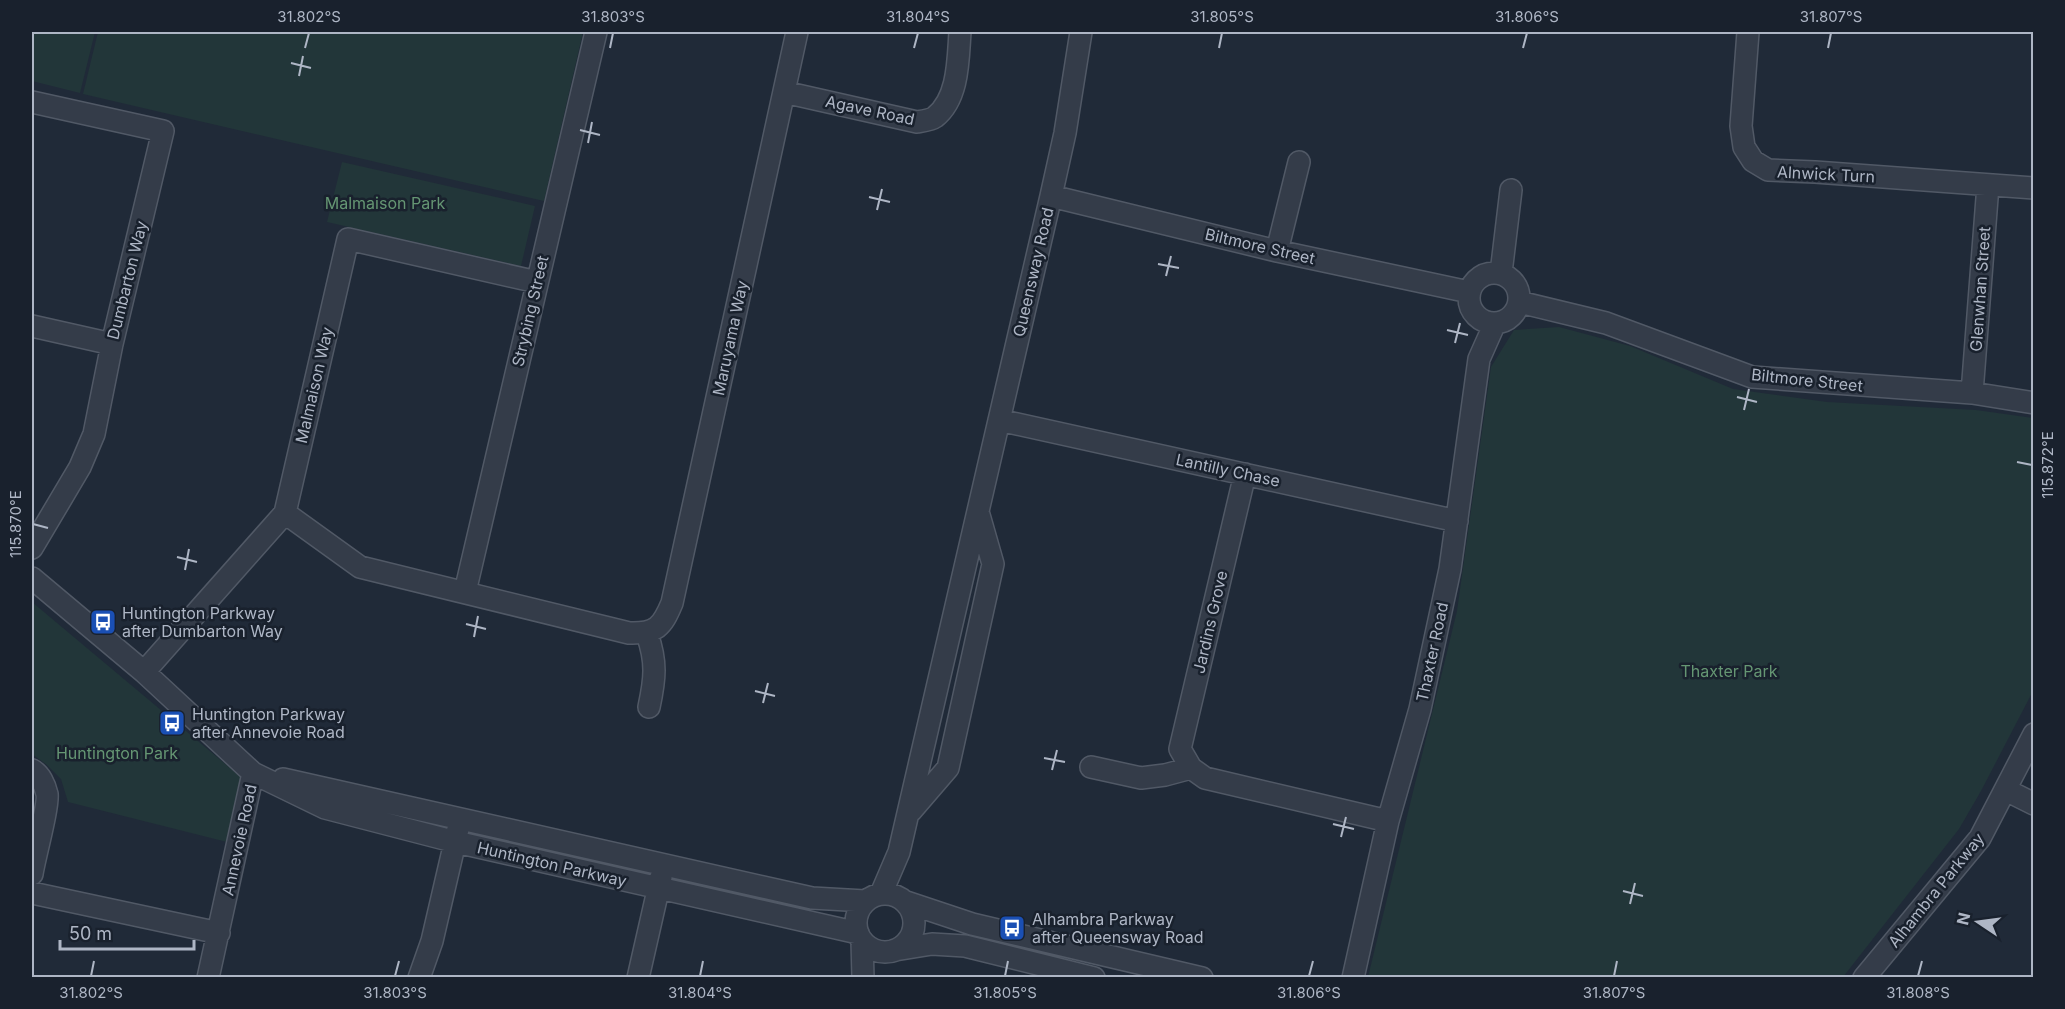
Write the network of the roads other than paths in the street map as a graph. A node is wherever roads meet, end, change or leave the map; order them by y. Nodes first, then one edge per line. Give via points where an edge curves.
1 (596, 32) edge
2 (797, 32) edge
3 (960, 32) edge
4 (1081, 32) edge
5 (1748, 32) edge
6 (784, 92) junction
7 (32, 102) edge
8 (1299, 162) dead end
9 (1988, 185) junction
10 (2034, 188) edge
11 (1511, 190) dead end
12 (1051, 196) junction
13 (1277, 251) junction
14 (1501, 273) junction
15 (537, 282) junction
16 (1469, 292) junction
17 (1519, 302) junction
18 (1495, 323) junction
19 (32, 326) edge
20 (112, 344) junction
21 (1972, 393) junction
22 (2034, 403) edge
23 (999, 420) junction
24 (1245, 474) junction
25 (978, 511) junction
26 (285, 513) junction
27 (1457, 520) junction
28 (32, 548) edge
29 (32, 578) edge
30 (465, 592) junction
31 (647, 634) junction
32 (144, 672) junction
33 (649, 707) dead end
34 (2034, 735) edge
35 (1091, 767) dead end
36 (1191, 768) junction
37 (32, 770) edge
38 (254, 773) junction
39 (2006, 790) junction
40 (2034, 804) edge
41 (907, 815) junction
42 (460, 819) junction
43 (1388, 821) junction
44 (456, 842) junction
45 (899, 852) junction
46 (664, 865) junction
47 (32, 874) edge
48 (659, 889) junction
49 (32, 893) edge
50 (873, 897) junction
51 (904, 900) junction
52 (219, 933) junction
53 (860, 937) junction
54 (890, 951) junction
55 (208, 978) edge
56 (419, 978) edge
57 (638, 978) edge
58 (863, 978) edge
59 (874, 978) edge
60 (1094, 978) edge
61 (1202, 978) edge
62 (1353, 978) edge
63 (1864, 978) edge

1 - 15 street, Strybing Street
2 - 6 street, Maruyama Way
3 - 6 street, Agave Road via 956,78 946,106 934,118 917,122
4 - 12 street, Queensway Road
5 - 9 street, Alnwick Turn via 1741,126 1744,147 1760,166 1768,170
6 - 31 street, Maruyama Way via 672,603 664,623
7 - 20 street, Dumbarton Way via 163,131
8 - 13 street
9 - 10 street, Alnwick Turn
9 - 21 street, Glenwhan Street
11 - 14 street
12 - 13 street, Biltmore Street
12 - 23 street, Queensway Road
13 - 16 street, Biltmore Street
14 - 16 street via 1478,278
14 - 17 street via 1517,287
15 - 26 street, Malmaison Way via 348,239
15 - 30 street, Strybing Street
16 - 18 street via 1474,314
17 - 18 street via 1511,316
17 - 21 street, Biltmore Street via 1606,323 1752,377
18 - 27 street, Thaxter Road via 1479,359
19 - 20 street
20 - 28 street, Dumbarton Way via 94,434 80,467
21 - 22 street, Biltmore Street
23 - 24 street, Lantilly Chase
23 - 25 street, Queensway Road
24 - 27 street, Lantilly Chase
24 - 36 street, Jardins Grove via 1180,749
25 - 41 street, Queensway Road
25 - 41 street, Queensway Road via 993,564 948,768
26 - 30 street via 360,567
26 - 32 street, Malmaison Way
27 - 43 street, Thaxter Road via 1420,709
29 - 32 street, Huntington Parkway
30 - 31 street via 629,633
31 - 33 street via 656,667
32 - 38 street, Huntington Parkway
34 - 39 street, Alhambra Parkway
35 - 36 street via 1141,778
36 - 43 street via 1205,778
37 - 47 street via 47,796
38 - 42 street, Huntington Parkway
38 - 44 street, Huntington Parkway via 325,808
38 - 52 street, Annevoie Road
39 - 40 street
39 - 63 street, Alhambra Parkway via 1972,850
41 - 45 street, Queensway Road
42 - 44 street
42 - 46 street, Huntington Parkway
43 - 62 street, Thaxter Road
44 - 48 street, Huntington Parkway
44 - 56 street
45 - 50 street, Queensway Road
45 - 51 street, Queensway Road
46 - 48 street
46 - 50 street, Huntington Parkway via 813,898
48 - 53 street, Huntington Parkway
48 - 57 street
49 - 52 street
50 - 51 street via 892,894
50 - 53 street via 857,916
51 - 54 street via 912,910 914,929 903,945
51 - 61 street via 972,924
52 - 55 street, Annevoie Road
53 - 54 street via 872,949
53 - 58 street
54 - 59 street
54 - 60 street via 932,944 964,946

